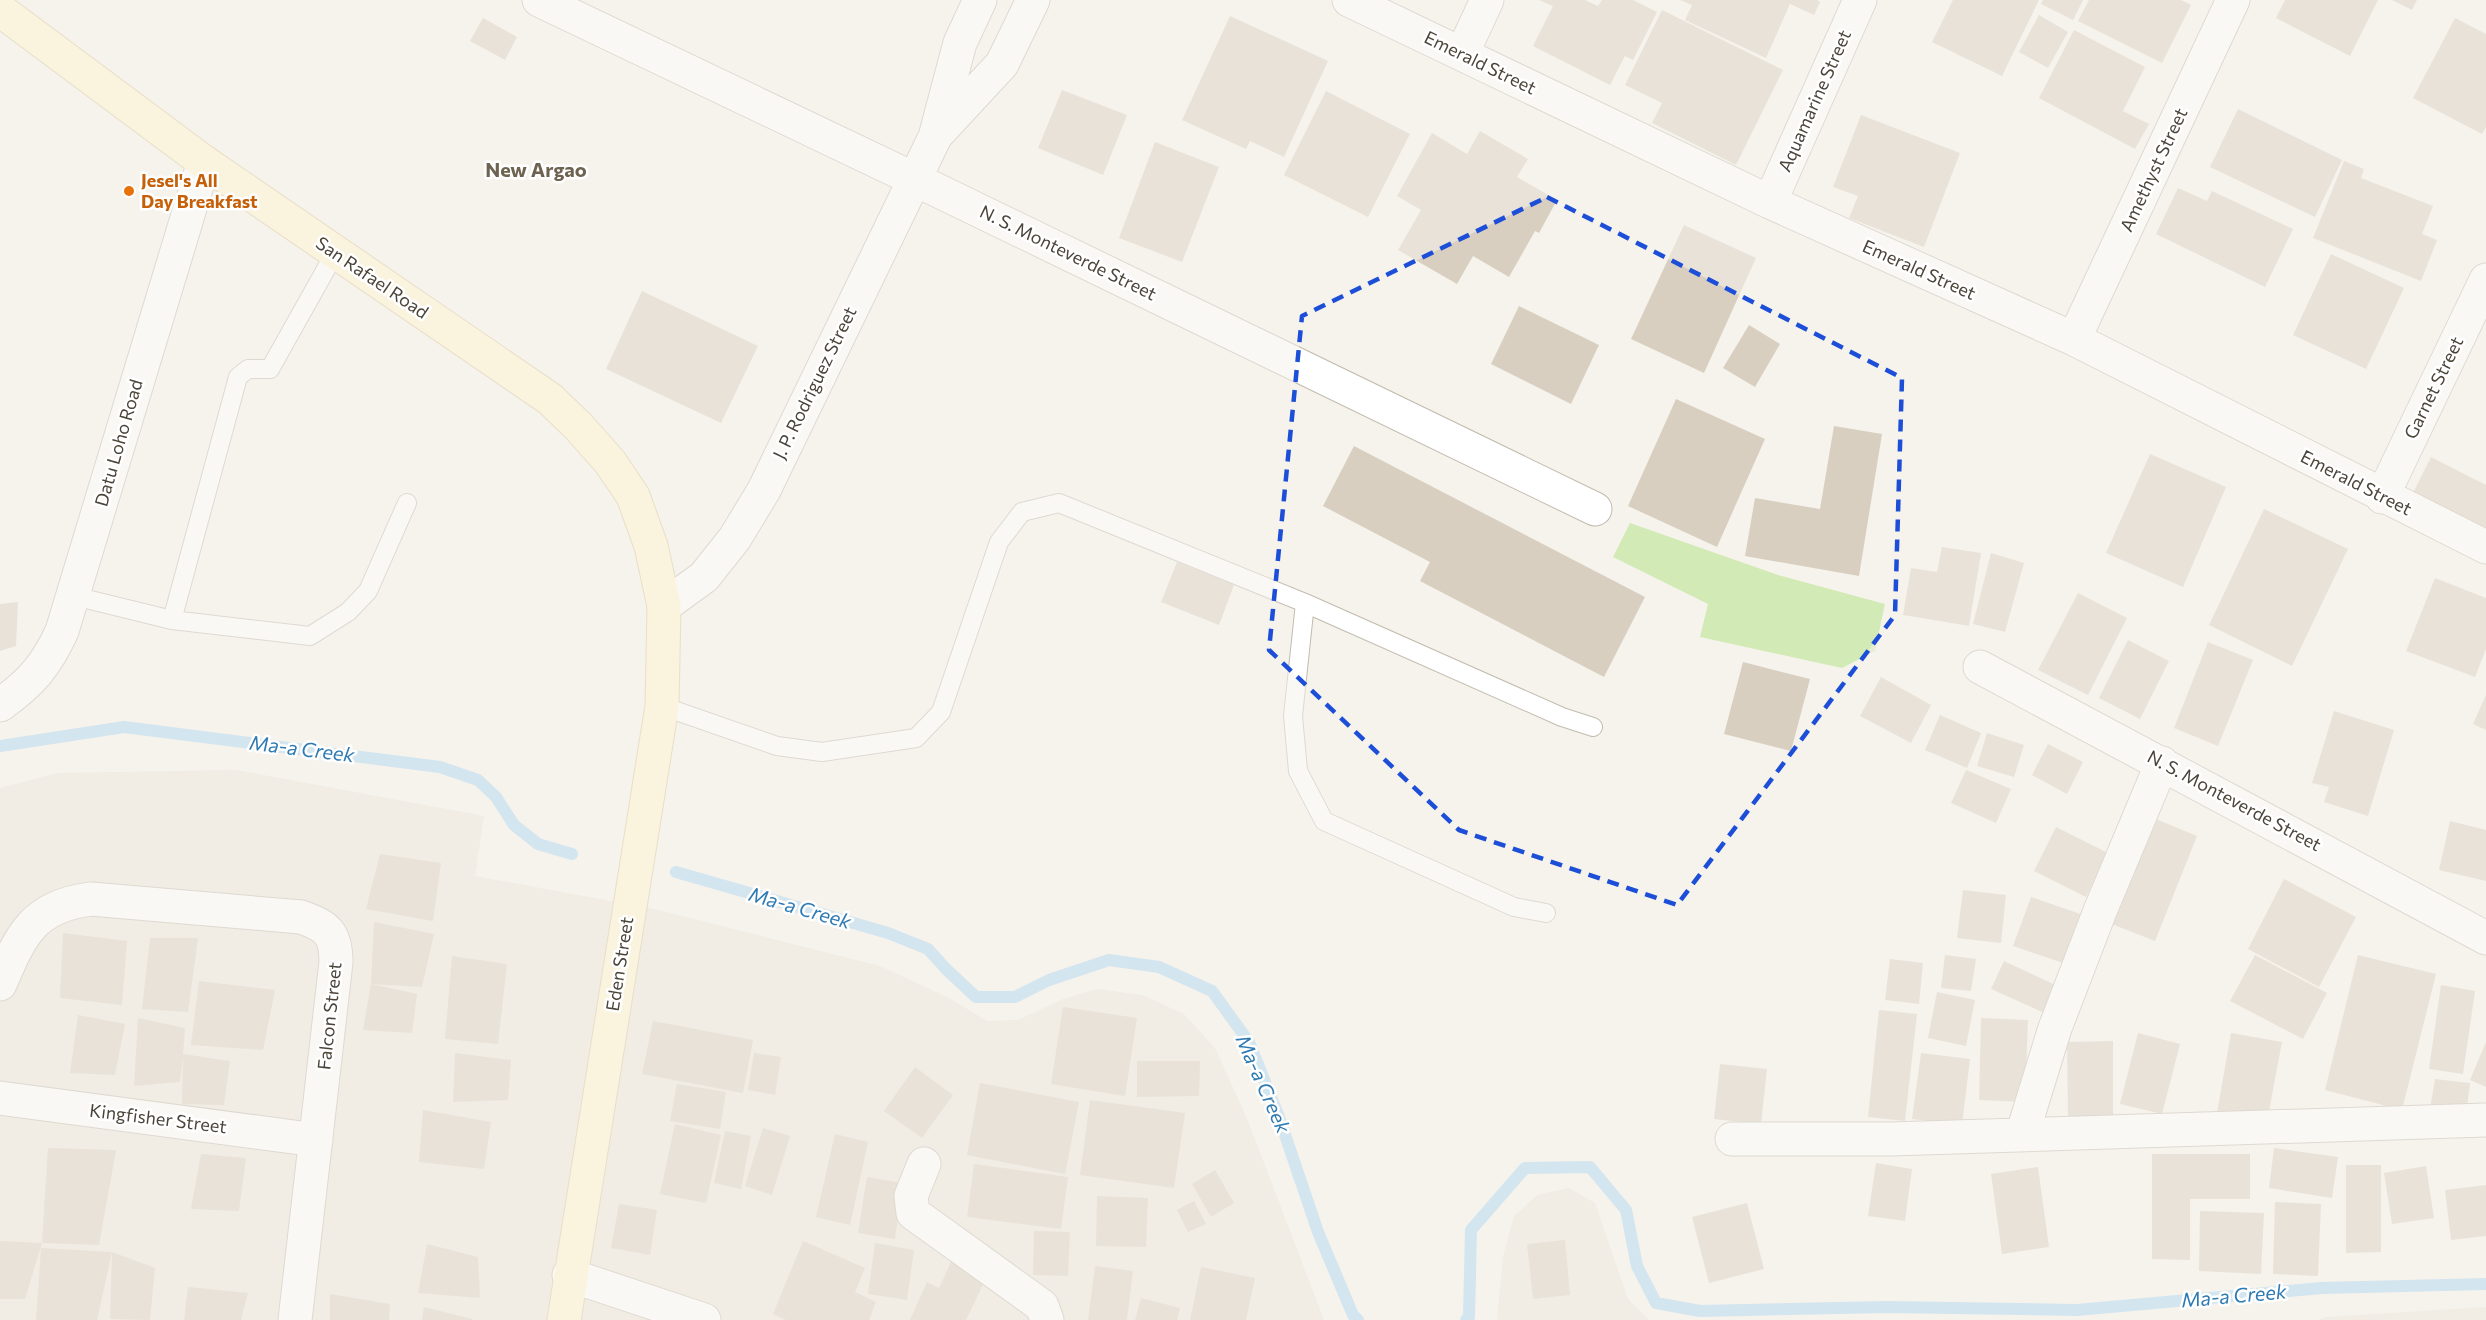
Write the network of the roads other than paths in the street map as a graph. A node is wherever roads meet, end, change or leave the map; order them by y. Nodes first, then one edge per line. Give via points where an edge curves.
1 (539, 0) edge
2 (980, 0) edge
3 (1033, 0) edge
4 (1349, 0) edge
5 (1486, 0) edge
6 (1860, 0) edge
7 (2233, 0) edge
8 (0, 10) edge
9 (1461, 54) junction
10 (935, 137) junction
11 (204, 162) junction
12 (914, 178) junction
13 (1770, 202) junction
14 (335, 253) junction
15 (2486, 280) edge
16 (2074, 339) junction
17 (2382, 497) junction
18 (407, 503) dead end
19 (1595, 509) dead end
20 (2486, 547) edge
21 (74, 596) junction
22 (1305, 603) junction
23 (664, 606) junction
24 (172, 620) junction
25 (1980, 667) dead end
26 (0, 705) edge
27 (662, 706) junction
28 (1593, 727) dead end
29 (2162, 763) junction
30 (1546, 913) dead end
31 (2486, 937) edge
32 (0, 984) edge
33 (0, 1098) edge
34 (2486, 1120) edge
35 (2022, 1135) junction
36 (1732, 1139) dead end
37 (316, 1140) junction
38 (924, 1164) dead end
39 (569, 1275) junction
40 (295, 1320) edge
41 (564, 1320) edge
42 (704, 1320) edge
43 (1047, 1320) edge

1 - 12 street, N. S. Monteverde Street
2 - 10 street, J. P. Rodriguez Street via 960,43
3 - 10 street, J. P. Rodriguez Street via 1002,64
4 - 9 street, Emerald Street
5 - 9 street
6 - 13 street, Aquamarine Street
7 - 16 street, Amethyst Street
8 - 11 main road, San Rafael Road
9 - 13 street, Emerald Street
10 - 12 street, J. P. Rodriguez Street
11 - 14 main road, San Rafael Road
11 - 21 street, Datu Loho Road
12 - 19 street, N. S. Monteverde Street
12 - 23 street, J. P. Rodriguez Street via 764,490 735,538 704,577
13 - 16 street, Emerald Street
14 - 23 main road, San Rafael Road via 550,399 579,427 633,496 651,546
14 - 24 lane via 270,369 248,369 238,377
15 - 17 street, Garnet Street
16 - 17 street, Emerald Street
17 - 20 street, Emerald Street
18 - 24 lane via 368,591 348,612 310,636
21 - 24 lane
21 - 26 street, Datu Loho Road via 49,659 26,686
22 - 27 lane via 1059,502 1022,512 999,542 941,712 916,738 822,752 777,746
22 - 28 lane via 1562,717
22 - 30 lane via 1293,716 1298,771 1324,821 1514,907
23 - 27 main road, Eden Street
25 - 29 street, N. S. Monteverde Street
27 - 39 main road, Eden Street
29 - 31 street, N. S. Monteverde Street
29 - 35 street via 2055,1028
32 - 37 street, Falcon Street via 29,926 45,912 66,902 91,899 301,917 320,923 331,934 336,955
33 - 37 street, Kingfisher Street
34 - 35 street
35 - 36 street
37 - 40 street, Falcon Street
38 - 43 street via 911,1196 913,1213 1042,1306
39 - 41 main road, Eden Street
39 - 42 street

